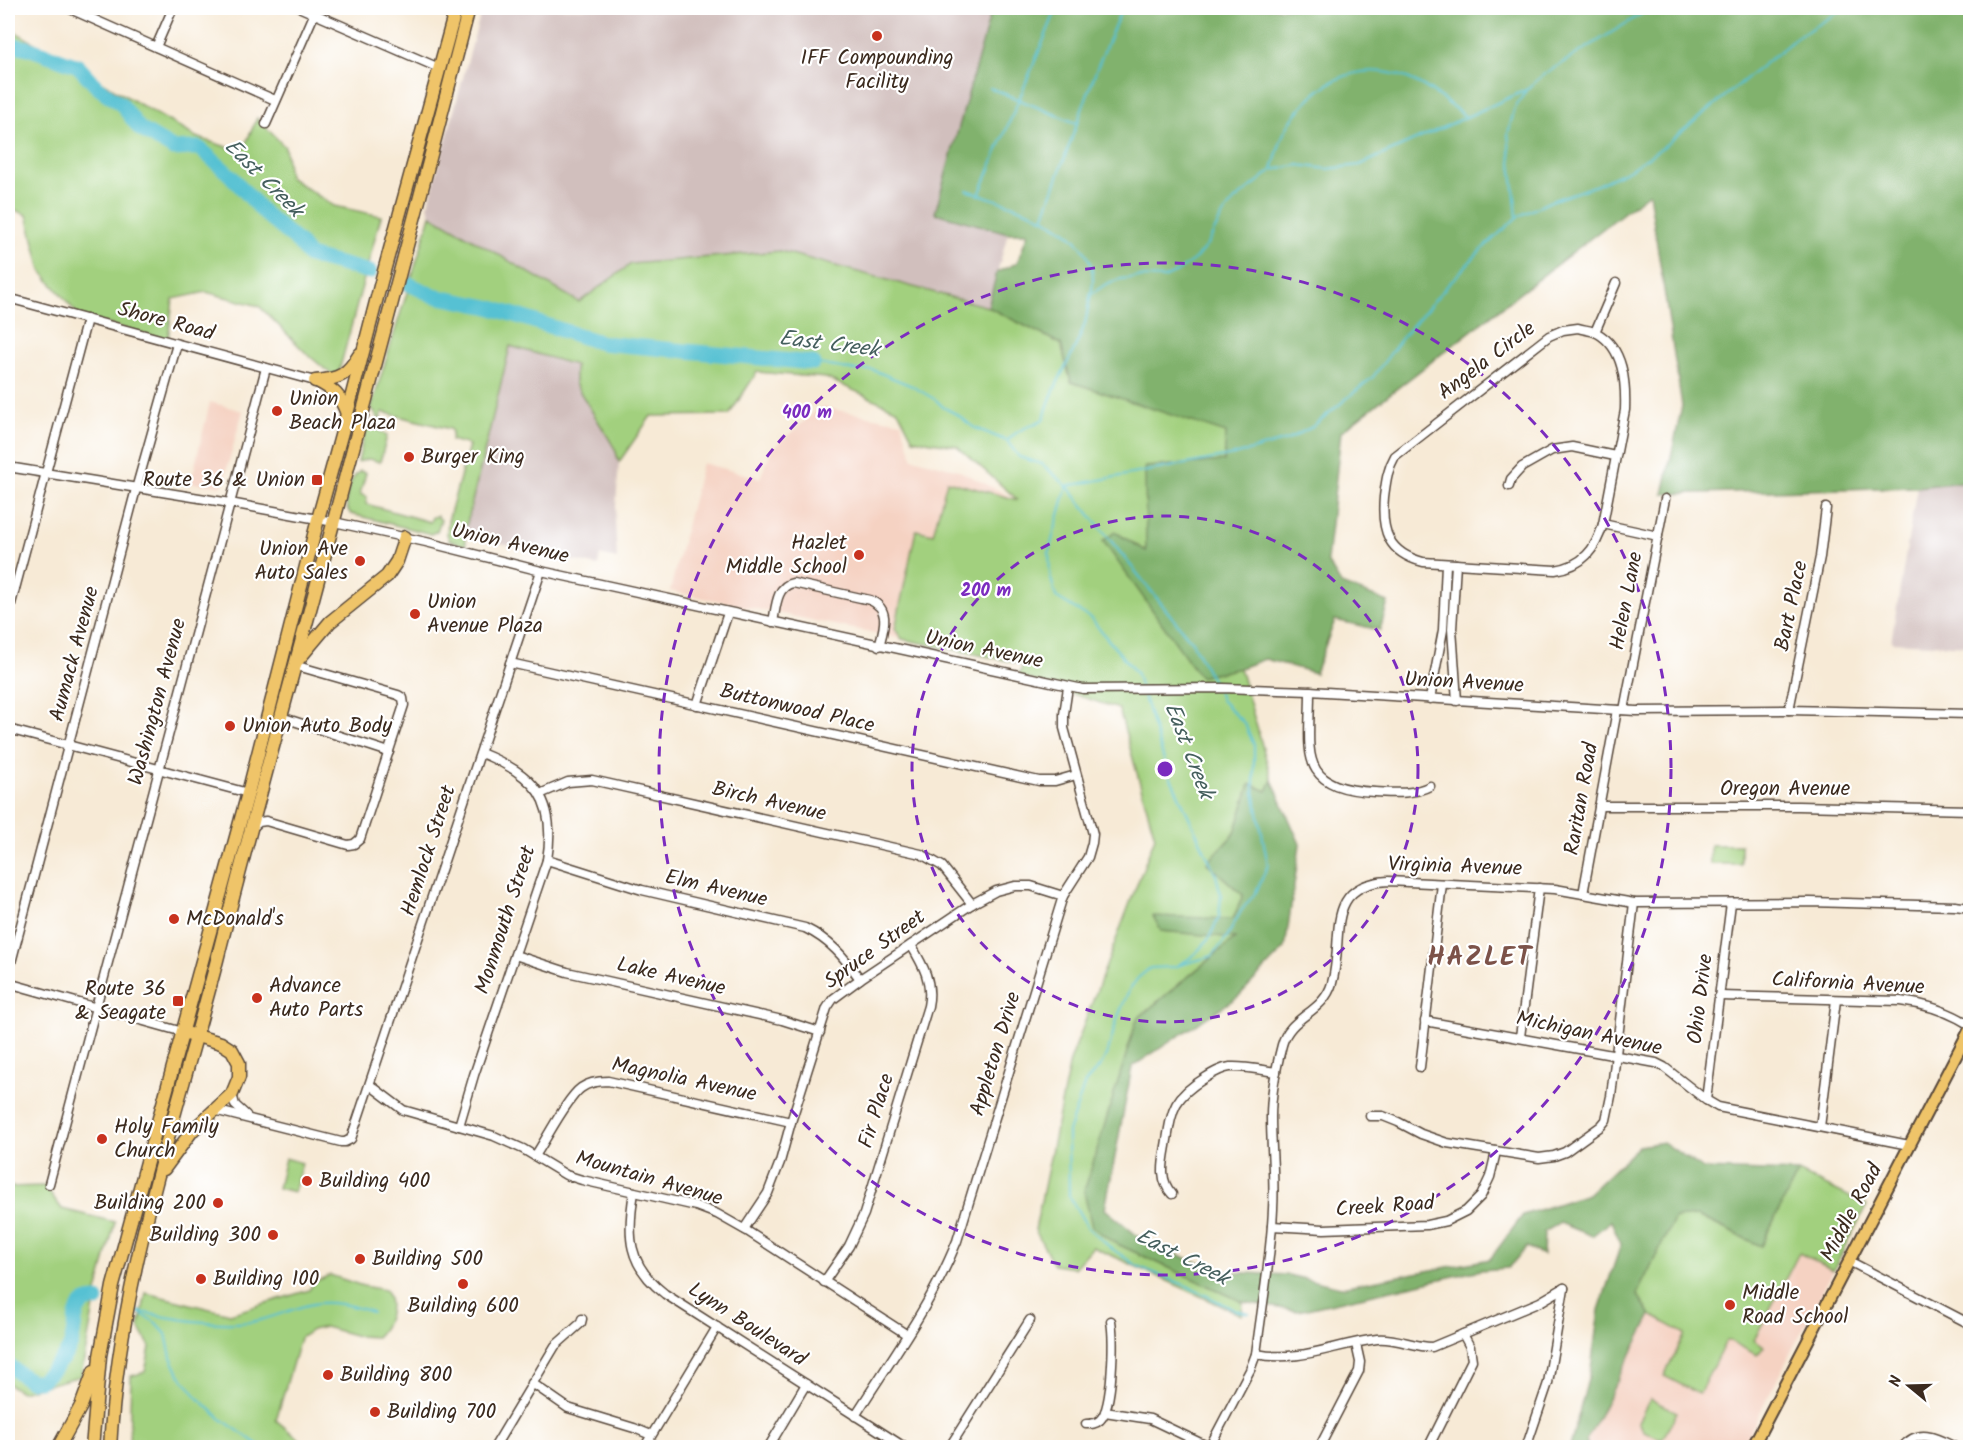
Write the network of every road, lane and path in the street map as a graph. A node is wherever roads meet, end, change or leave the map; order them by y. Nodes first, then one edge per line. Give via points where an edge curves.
1 (68, 8) edge
2 (173, 8) edge
3 (301, 8) edge
4 (456, 8) edge
5 (469, 8) edge
6 (316, 10) edge
7 (156, 47) junction
8 (439, 68) junction
9 (275, 100) junction
10 (266, 123) dead end
11 (1616, 284) dead end
12 (8, 298) edge
13 (87, 319) junction
14 (1595, 332) junction
15 (177, 344) junction
16 (365, 346) junction
17 (266, 368) junction
18 (315, 381) junction
19 (347, 414) junction
20 (1615, 456) junction
21 (8, 468) edge
22 (45, 474) junction
23 (1509, 486) dead end
24 (136, 489) junction
25 (1665, 499) dead end
26 (230, 503) junction
27 (1826, 508) dead end
28 (318, 519) junction
29 (334, 522) junction
30 (1603, 524) junction
31 (1658, 536) junction
32 (405, 537) junction
33 (1446, 564) junction
34 (1456, 564) junction
35 (541, 571) junction
36 (728, 613) junction
37 (8, 615) edge
38 (773, 622) junction
39 (879, 646) junction
40 (510, 663) junction
41 (294, 665) junction
42 (1068, 687) junction
43 (1310, 691) junction
44 (1430, 699) junction
45 (1457, 701) junction
46 (697, 705) junction
47 (1620, 710) junction
48 (1788, 710) junction
49 (1971, 714) edge
50 (280, 717) junction
51 (8, 729) edge
52 (69, 745) junction
53 (389, 752) junction
54 (481, 753) junction
55 (158, 769) junction
56 (1076, 776) junction
57 (1430, 786) dead end
58 (248, 793) junction
59 (540, 794) junction
60 (1599, 806) junction
61 (1971, 810) edge
62 (249, 832) junction
63 (547, 860) junction
64 (1442, 884) junction
65 (1539, 888) junction
66 (1583, 894) junction
67 (1063, 896) junction
68 (1634, 903) junction
69 (1731, 903) junction
70 (972, 904) junction
71 (1971, 908) edge
72 (911, 945) junction
73 (515, 955) junction
74 (8, 974) edge
75 (860, 979) junction
76 (8, 983) edge
77 (1720, 996) junction
78 (1836, 1000) junction
79 (95, 1007) junction
80 (1425, 1021) junction
81 (1971, 1025) edge
82 (1971, 1029) edge
83 (183, 1032) junction
84 (820, 1032) junction
85 (197, 1035) junction
86 (1520, 1037) junction
87 (1616, 1055) junction
88 (1420, 1067) dead end
89 (1276, 1072) junction
90 (370, 1085) junction
91 (232, 1094) junction
92 (1706, 1100) junction
93 (214, 1110) junction
94 (1370, 1116) dead end
95 (258, 1120) junction
96 (791, 1122) junction
97 (459, 1126) junction
98 (1820, 1127) junction
99 (1909, 1145) junction
100 (1496, 1152) junction
101 (535, 1156) junction
102 (157, 1181) junction
103 (49, 1184) dead end
104 (634, 1192) junction
105 (1172, 1194) dead end
106 (1272, 1226) junction
107 (744, 1229) junction
108 (1849, 1261) junction
109 (824, 1282) junction
110 (582, 1319) dead end
111 (1030, 1320) dead end
112 (1111, 1321) dead end
113 (1971, 1324) edge
114 (717, 1327) junction
115 (906, 1334) junction
116 (1463, 1334) junction
117 (1356, 1344) junction
118 (1256, 1354) junction
119 (100, 1356) junction
120 (532, 1383) junction
121 (806, 1384) junction
122 (1105, 1412) junction
123 (855, 1416) junction
124 (1086, 1424) dead end
125 (651, 1435) junction
126 (109, 1446) edge
127 (1209, 1447) edge
128 (58, 1448) edge
129 (92, 1448) edge
130 (494, 1448) edge
131 (645, 1448) edge
132 (768, 1448) edge
133 (906, 1448) edge
134 (949, 1448) edge
135 (1319, 1448) edge
136 (1428, 1448) edge
137 (1526, 1448) edge
138 (1752, 1448) edge
139 (1902, 1448) edge
140 (1957, 1448) edge

1 - 7 street
2 - 7 street
3 - 6 street
4 - 8 highway
5 - 29 highway
6 - 8 street
6 - 9 street
7 - 9 street
8 - 16 highway
9 - 10 street
11 - 14 street
12 - 13 street, Shore Road
13 - 15 street, Shore Road
13 - 22 street
14 - 20 street, Angela Circle via 1611,345 1621,365 1626,396
14 - 33 street, Angela Circle via 1578,328 1549,336 1395,456 1386,478 1386,533 1404,555
15 - 17 street, Shore Road
15 - 24 street, Aumack Avenue
16 - 18 highway via 349,371 335,379
16 - 19 highway
17 - 18 street, Shore Road
17 - 26 street, Washington Avenue
18 - 19 highway via 336,392
19 - 28 highway
20 - 23 street via 1572,447 1552,450 1522,466
20 - 30 street, Angela Circle
21 - 22 street, Union Avenue
22 - 24 street, Union Avenue
22 - 37 street
24 - 26 street, Union Avenue
24 - 52 street, Aumack Avenue
25 - 31 street, Helen Lane
26 - 28 street, Union Avenue
26 - 55 street, Washington Avenue
27 - 48 street, Bart Place via 1820,557
28 - 29 street, Union Avenue
28 - 58 highway
29 - 32 street, Union Avenue
29 - 41 highway
30 - 31 street
30 - 34 street, Angela Circle via 1592,550 1582,561 1565,568
31 - 47 street, Helen Lane
32 - 35 street, Union Avenue
32 - 41 highway via 387,576 330,622
33 - 34 street, Angela Circle
33 - 44 street via 1443,630
34 - 45 street via 1452,629
35 - 36 street, Union Avenue
35 - 40 street, Hemlock Street
36 - 38 street, Union Avenue
36 - 46 street
38 - 39 street, Union Avenue
38 - 39 street via 780,591 788,584 870,600 884,612
39 - 42 street, Union Avenue
40 - 46 street, Buttonwood Place
40 - 54 street, Hemlock Street
41 - 50 highway
41 - 53 street via 403,698
42 - 43 street, Union Avenue
42 - 56 street, Appleton Drive via 1064,728
43 - 44 street, Union Avenue
43 - 57 street via 1308,748 1324,779 1351,790 1399,793
44 - 45 street, Union Avenue
45 - 47 street, Union Avenue
46 - 56 street, Buttonwood Place via 1039,781
47 - 48 street, Union Avenue
47 - 60 street, Raritan Road
48 - 49 street, Union Avenue
50 - 53 street
50 - 62 highway
51 - 52 street
52 - 55 street
52 - 74 street, Aumack Avenue
53 - 62 street via 360,839 354,844 266,821
54 - 59 street, Monmouth Street via 517,770
54 - 90 street, Hemlock Street
55 - 58 street
55 - 79 street, Washington Avenue
56 - 67 street, Appleton Drive via 1093,834 1088,857
58 - 83 highway
59 - 63 street, Monmouth Street via 550,825
59 - 70 street, Birch Avenue via 568,782 592,780 921,854 942,866
60 - 61 street, Oregon Avenue
60 - 66 street, Raritan Road
62 - 85 highway
63 - 73 street, Monmouth Street
63 - 75 street, Elm Avenue via 642,891 805,928 836,948
64 - 65 street, Virginia Avenue
64 - 80 street
64 - 89 street, Virginia Avenue via 1383,881 1366,885 1346,899 1328,994 1288,1030
65 - 66 street, Virginia Avenue
65 - 86 street
66 - 68 street, Virginia Avenue
67 - 70 street, Spruce Street via 1031,886 1015,886
67 - 115 street, Appleton Drive via 957,1241 937,1286
68 - 69 street, Virginia Avenue
68 - 87 street
69 - 71 street, Virginia Avenue
69 - 77 street, Ohio Drive
70 - 72 street, Spruce Street
72 - 75 street, Spruce Street
72 - 109 street, Fir Place via 928,975 928,1006 864,1214 849,1246
73 - 84 street, Lake Avenue via 558,970
73 - 97 street, Monmouth Street
75 - 84 street, Spruce Street via 833,999
76 - 79 street
77 - 78 street, California Avenue
77 - 92 street, Ohio Drive
78 - 81 street, California Avenue via 1919,1003
78 - 98 street
79 - 83 street
79 - 103 street, Washington Avenue
80 - 86 street, Michigan Avenue
80 - 88 street
82 - 99 main road, Middle Road
83 - 85 highway
83 - 119 highway via 113,1286
84 - 96 street, Spruce Street
85 - 91 highway via 226,1045 235,1055 239,1077
85 - 102 highway
86 - 87 street, Michigan Avenue
87 - 92 street, Michigan Avenue via 1664,1067
87 - 100 street via 1606,1120 1601,1126 1554,1156 1530,1158
89 - 105 street via 1229,1067 1182,1094 1172,1112 1163,1165 1164,1181
89 - 106 street, Virginia Avenue via 1271,1116
90 - 95 street, Hemlock Street via 348,1142
90 - 97 street, Mountain Avenue via 403,1110
91 - 93 highway
91 - 95 street via 239,1111
92 - 98 street, Michigan Avenue via 1718,1107
93 - 95 street
93 - 102 highway via 185,1138
94 - 100 street via 1383,1116 1447,1143
96 - 101 street, Magnolia Avenue via 599,1081 575,1093
96 - 107 street, Spruce Street via 768,1193
97 - 101 street, Mountain Avenue via 494,1136
98 - 99 street, Michigan Avenue
99 - 108 main road, Middle Road
100 - 106 street, Creek Road via 1480,1196 1466,1211 1446,1221 1324,1229
101 - 104 street, Mountain Avenue via 567,1175
102 - 126 highway via 123,1326
104 - 107 street, Mountain Avenue via 706,1209
104 - 114 street, Lynn Boulevard via 630,1235 639,1265 658,1289
106 - 118 street, Virginia Avenue
107 - 109 street, Mountain Avenue
108 - 113 street
108 - 138 main road, Middle Road
109 - 115 street, Mountain Avenue
110 - 120 street via 555,1346
111 - 134 street
112 - 122 street via 1109,1402
114 - 121 street, Lynn Boulevard
114 - 125 street
115 - 123 street, Appleton Drive
116 - 117 street via 1432,1347 1380,1339
116 - 136 street via 1472,1360
116 - 137 street via 1564,1288 1548,1383
117 - 118 street via 1292,1357
117 - 135 street via 1359,1371
118 - 127 street, Virginia Avenue
119 - 128 highway via 81,1406
119 - 129 highway
120 - 125 street via 568,1408
120 - 130 street
121 - 123 street, Lynn Boulevard
121 - 132 street
122 - 124 street via 1100,1420
122 - 127 street via 1150,1419
123 - 133 street, Lynn Boulevard
125 - 131 street
139 - 140 street via 1907,1441 1922,1435

